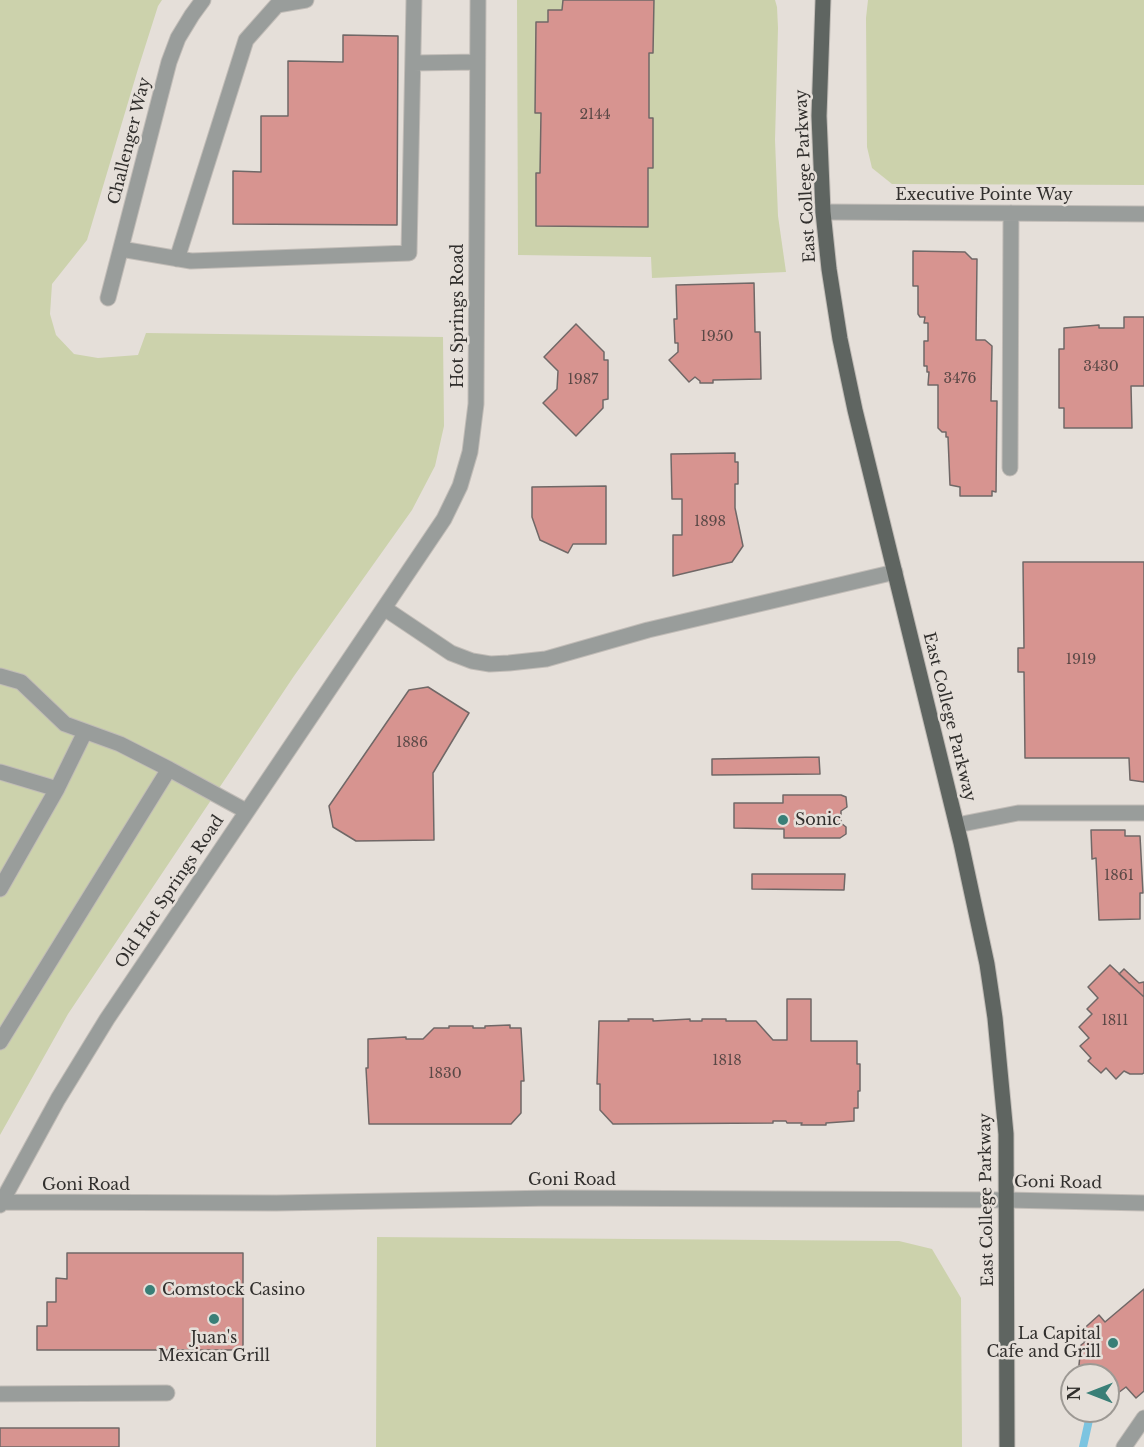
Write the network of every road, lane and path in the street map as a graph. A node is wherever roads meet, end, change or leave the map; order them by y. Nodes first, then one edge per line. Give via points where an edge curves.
1 (203, 0) edge
2 (306, 0) edge
3 (414, 0) edge
4 (478, 0) edge
5 (822, 0) edge
6 (477, 62) junction
7 (413, 63) junction
8 (823, 213) junction
9 (1011, 213) junction
10 (1144, 213) edge
11 (121, 249) junction
12 (177, 259) junction
13 (108, 298) dead end
14 (1010, 468) dead end
15 (895, 572) junction
16 (384, 608) junction
17 (0, 676) edge
18 (85, 732) junction
19 (170, 769) junction
20 (0, 772) edge
21 (57, 789) junction
22 (246, 811) junction
23 (1144, 813) edge
24 (957, 825) junction
25 (0, 888) edge
26 (0, 1042) edge
27 (1007, 1200) junction
28 (0, 1203) edge
29 (1144, 1203) edge
30 (167, 1393) dead end
31 (0, 1394) edge
32 (1144, 1418) edge
33 (1007, 1447) edge
34 (1124, 1447) edge

1 - 11 street, Challenger Way via 178,38 169,62
2 - 12 street via 277,5 246,40
3 - 7 street
4 - 6 street, Hot Springs Road
5 - 8 main road, East College Parkway via 819,116
6 - 7 street
6 - 16 street, Hot Springs Road via 475,428 460,486 444,519
7 - 12 street via 408,253
8 - 9 street, Executive Pointe Way
8 - 15 main road, East College Parkway via 840,339
9 - 10 street, Executive Pointe Way
9 - 14 street
11 - 12 street
11 - 13 street, Challenger Way
15 - 16 street via 648,630 546,659 509,663 472,661 451,653
15 - 24 main road, East College Parkway
16 - 22 street, Old Hot Springs Road
17 - 18 street via 21,682 65,724
18 - 19 street
18 - 21 street
19 - 22 street
19 - 26 street
20 - 21 street
21 - 25 street
22 - 28 street, Old Hot Springs Road via 84,1055
23 - 24 street via 1018,813
24 - 27 main road, East College Parkway via 995,1018 1006,1134
27 - 28 street, Goni Road via 554,1198
27 - 29 street, Goni Road
27 - 33 main road, East College Parkway
30 - 31 street
32 - 34 street

